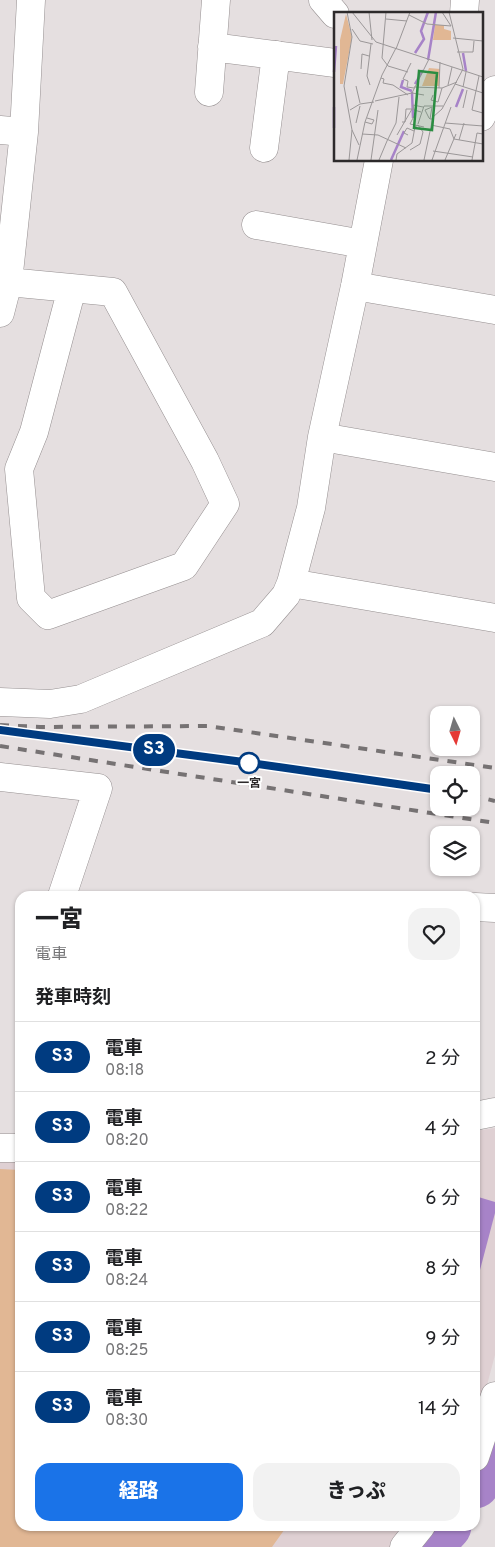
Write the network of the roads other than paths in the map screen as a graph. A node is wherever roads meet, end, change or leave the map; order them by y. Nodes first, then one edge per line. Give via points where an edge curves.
1 (31, 0) edge
2 (216, 0) edge
3 (324, 0) edge
4 (334, 13) edge
5 (212, 47) junction
6 (276, 55) junction
7 (334, 63) edge
8 (495, 90) edge
9 (209, 92) dead end
10 (482, 115) edge
11 (12, 131) edge
12 (264, 148) dead end
13 (379, 161) edge
14 (256, 225) dead end
15 (363, 244) junction
16 (8, 282) junction
17 (355, 286) junction
18 (72, 288) junction
19 (495, 310) edge
20 (0, 313) edge
21 (322, 437) junction
22 (495, 467) edge
23 (291, 583) junction
24 (495, 618) edge
25 (0, 702) edge
26 (0, 777) edge
27 (64, 891) edge
28 (480, 907) edge
29 (495, 908) edge
30 (495, 1112) edge
31 (480, 1115) edge
32 (0, 1148) edge
33 (15, 1148) edge
34 (495, 1396) edge
35 (489, 1430) edge
36 (480, 1447) edge
37 (417, 1531) edge
38 (404, 1547) edge

1 - 11 street
2 - 5 street
3 - 4 street
5 - 6 street
5 - 9 street
6 - 7 street
6 - 12 street
8 - 10 street
11 - 16 street
13 - 15 street
14 - 15 street
15 - 17 street
16 - 18 street
16 - 20 street
17 - 19 street
17 - 21 street
18 - 18 street via 113,292 225,504 184,566 48,615 31,598 20,469 34,432
21 - 22 street
21 - 23 street via 311,508
23 - 24 street
23 - 25 street via 286,595 262,623 81,698 50,704
26 - 27 street via 98,788
28 - 29 street
30 - 31 street
32 - 33 street
34 - 35 street
35 - 36 street
37 - 38 street

